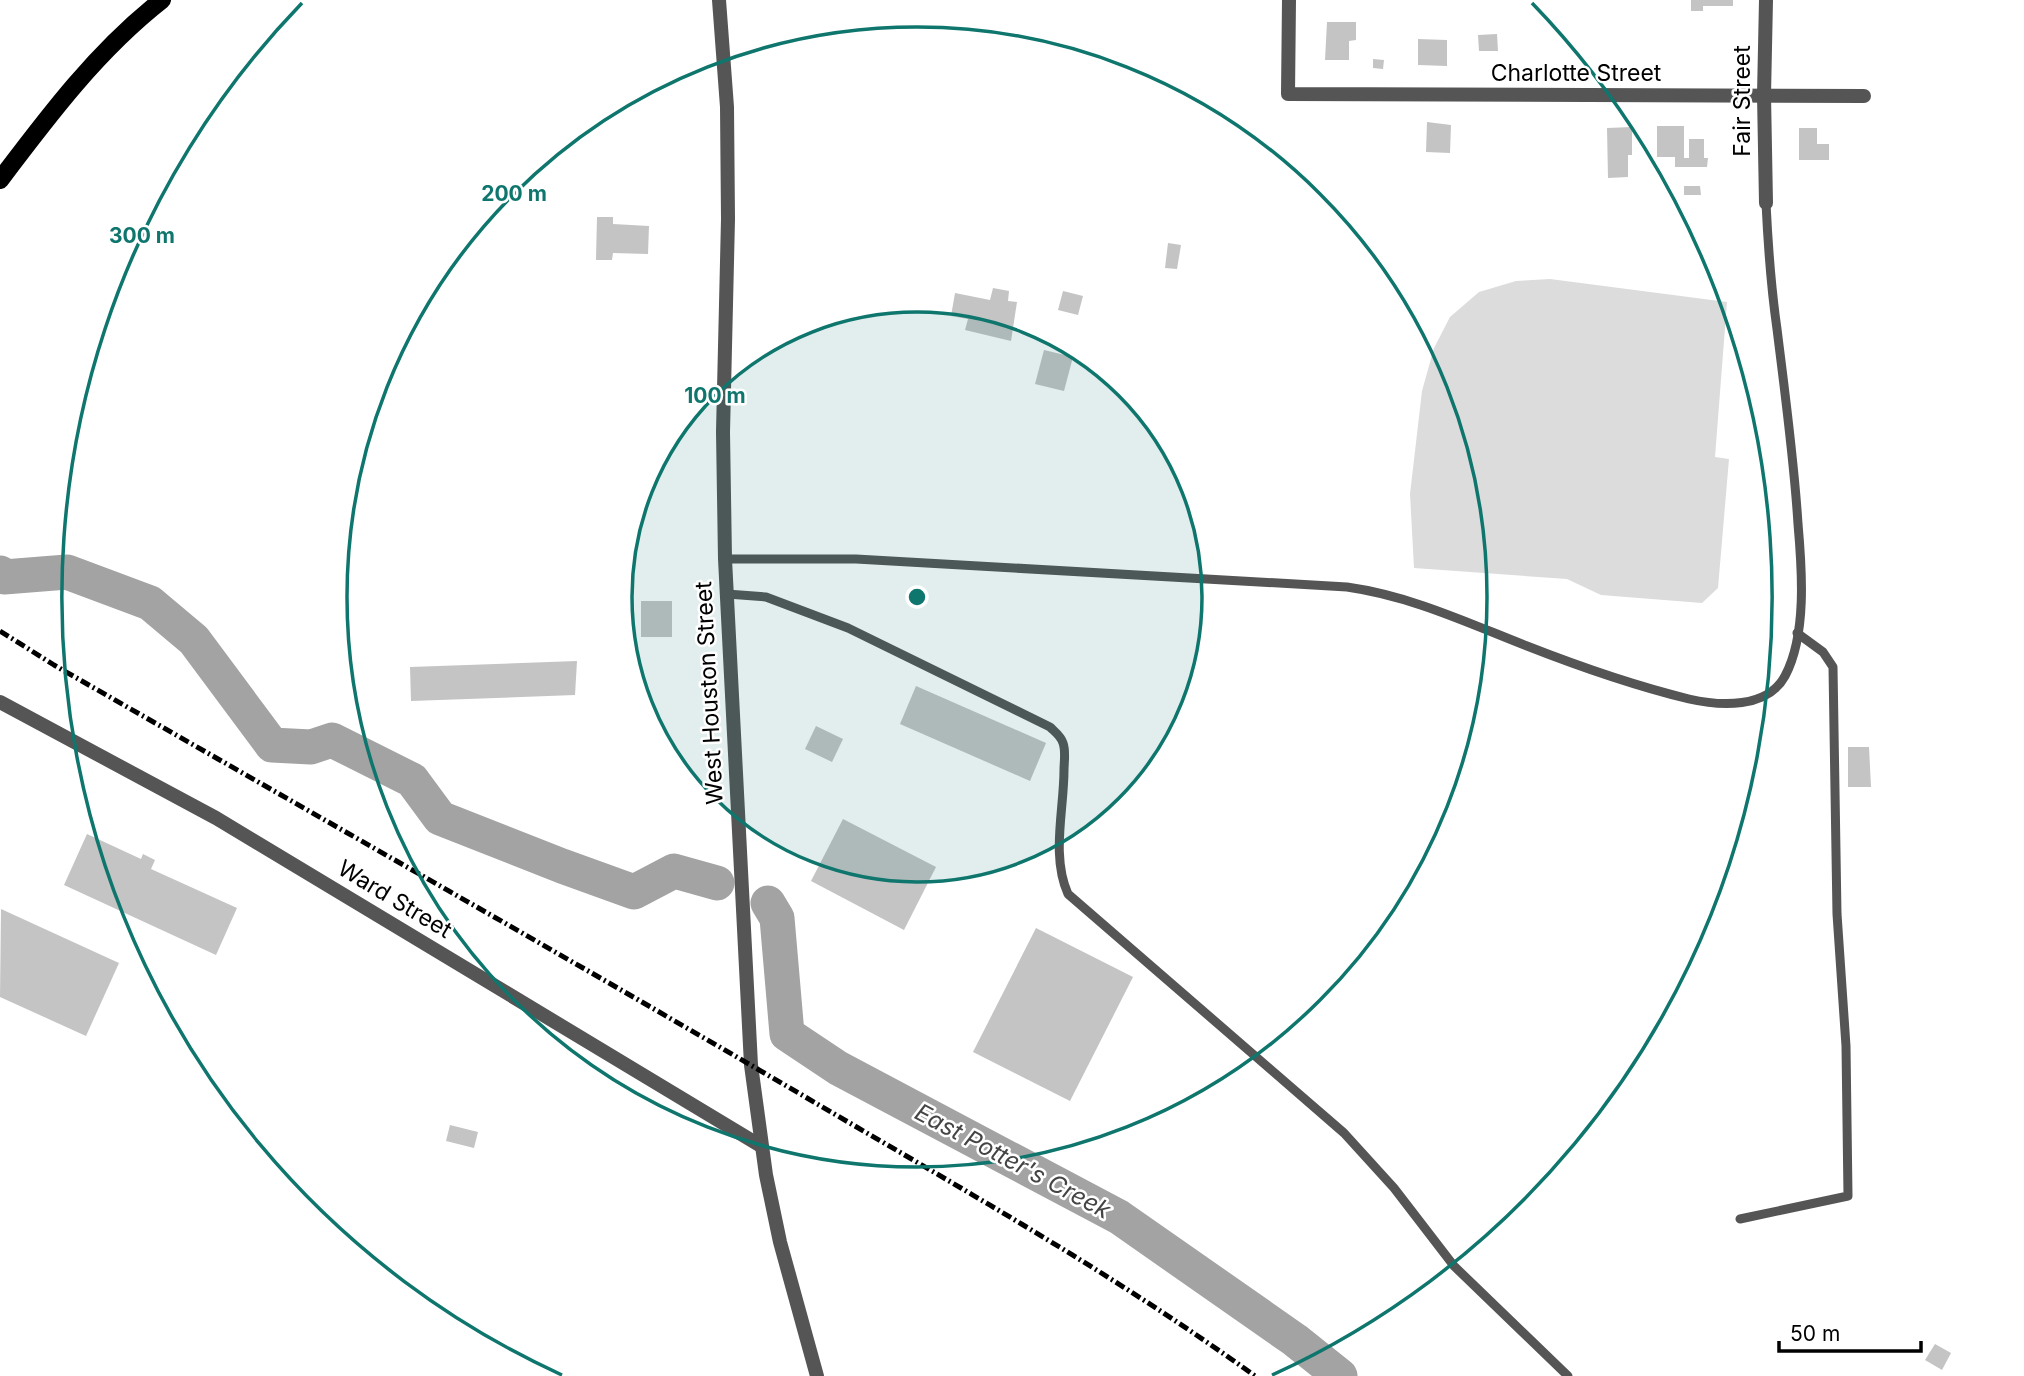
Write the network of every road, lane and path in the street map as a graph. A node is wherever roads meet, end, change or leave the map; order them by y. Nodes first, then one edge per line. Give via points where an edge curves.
1 (162, 0) edge
2 (719, 0) edge
3 (1289, 0) edge
4 (1766, 0) edge
5 (1764, 95) junction
6 (1864, 96) dead end
7 (0, 180) edge
8 (1766, 202) joint
9 (725, 559) junction
10 (727, 594) junction
11 (1797, 633) junction
12 (0, 702) edge
13 (761, 1146) junction
14 (1740, 1219) dead end
15 (817, 1376) edge
16 (1568, 1376) edge

1 - 7 main road via 86,72
2 - 9 street, West Houston Street via 727,107
3 - 5 street, Charlotte Street via 1288,94
4 - 5 street, Fair Street
5 - 6 street, Charlotte Street
5 - 8 street, Fair Street
8 - 11 lane via 1802,575
9 - 10 street, West Houston Street
9 - 11 lane via 856,559 1376,591 1564,660 1710,703 1751,701 1774,688 1784,677
10 - 13 street, West Houston Street via 751,1065
10 - 16 lane via 766,597 848,628 1057,733 1065,747 1059,853 1068,894 1344,1133 1388,1180 1454,1266
11 - 14 lane via 1823,652 1833,667 1848,1196
12 - 13 street, Ward Street via 216,818
13 - 15 street, West Houston Street via 780,1242

